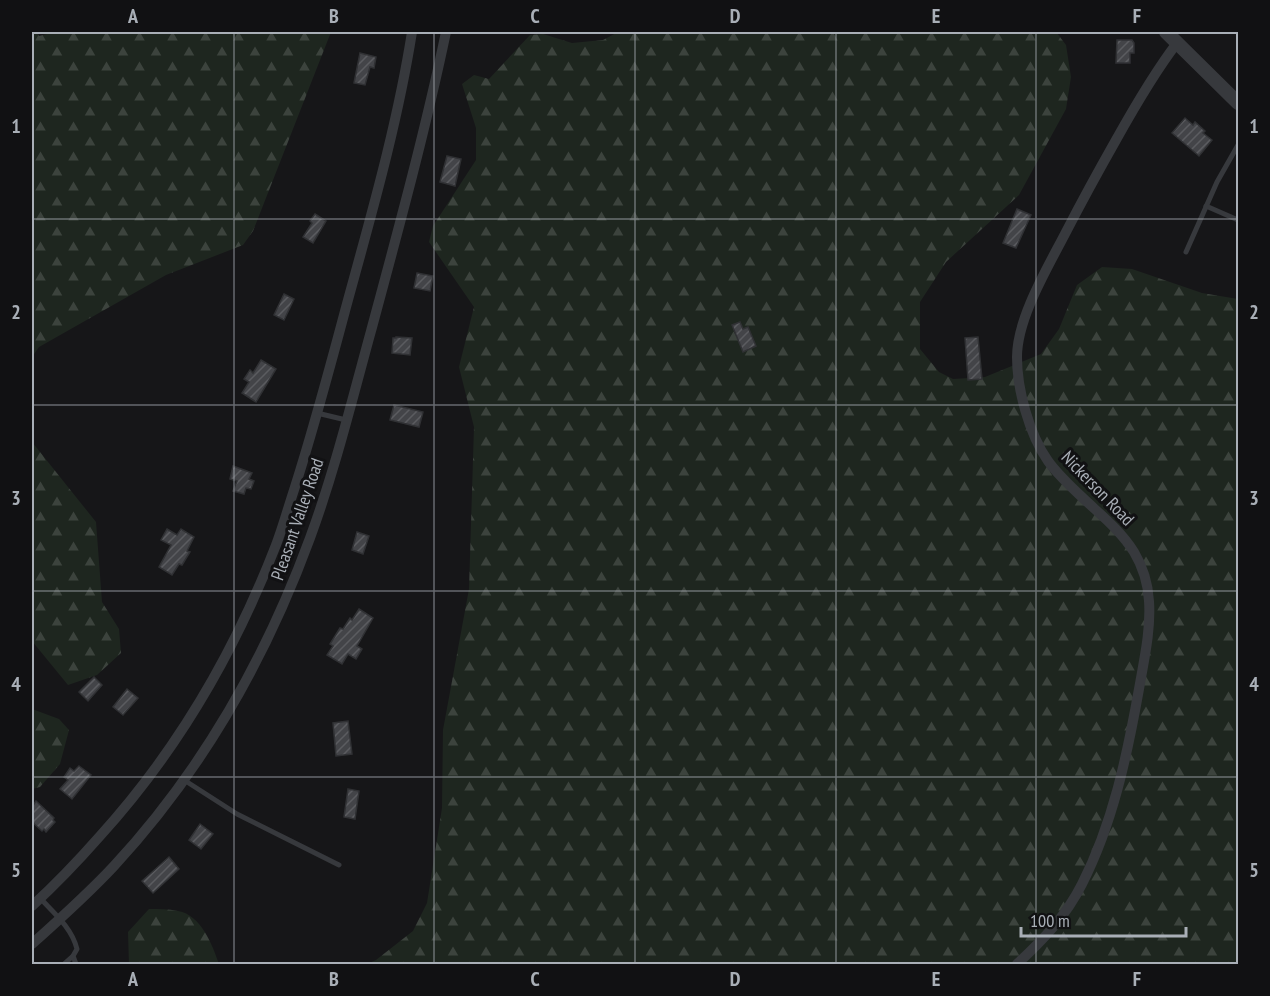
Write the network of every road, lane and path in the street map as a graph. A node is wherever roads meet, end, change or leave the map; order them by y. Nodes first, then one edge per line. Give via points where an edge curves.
1 (412, 32) edge
2 (446, 32) edge
3 (1166, 32) edge
4 (1177, 43) junction
5 (1239, 103) edge
6 (1239, 145) edge
7 (1206, 206) junction
8 (1239, 220) edge
9 (1186, 252) dead end
10 (317, 413) junction
11 (346, 420) junction
12 (184, 780) junction
13 (339, 865) dead end
14 (36, 902) edge
15 (60, 919) junction
16 (32, 944) edge
17 (73, 956) junction
18 (64, 964) edge
19 (76, 964) edge
20 (1017, 964) edge

1 - 10 street, Pleasant Valley Road via 392,137
2 - 11 street, Pleasant Valley Road
3 - 4 street
4 - 5 street
4 - 20 street, Nickerson Road via 1156,70 1085,196 1026,313 1018,339 1020,392 1042,452 1054,470 1114,527 1134,552 1146,582 1149,619 1129,745 1103,835 1082,884 1060,920
6 - 7 lane
7 - 8 lane
7 - 9 lane
10 - 11 lane
10 - 14 street, Pleasant Valley Road via 276,544 246,618 217,674 155,770 73,867
11 - 12 street, Pleasant Valley Road via 311,537 285,600 239,694
12 - 13 lane via 237,814
12 - 15 street, Pleasant Valley Road via 114,866
14 - 15 lane
15 - 16 street, Pleasant Valley Road
15 - 17 lane via 75,939 77,949
17 - 18 lane
17 - 19 lane

